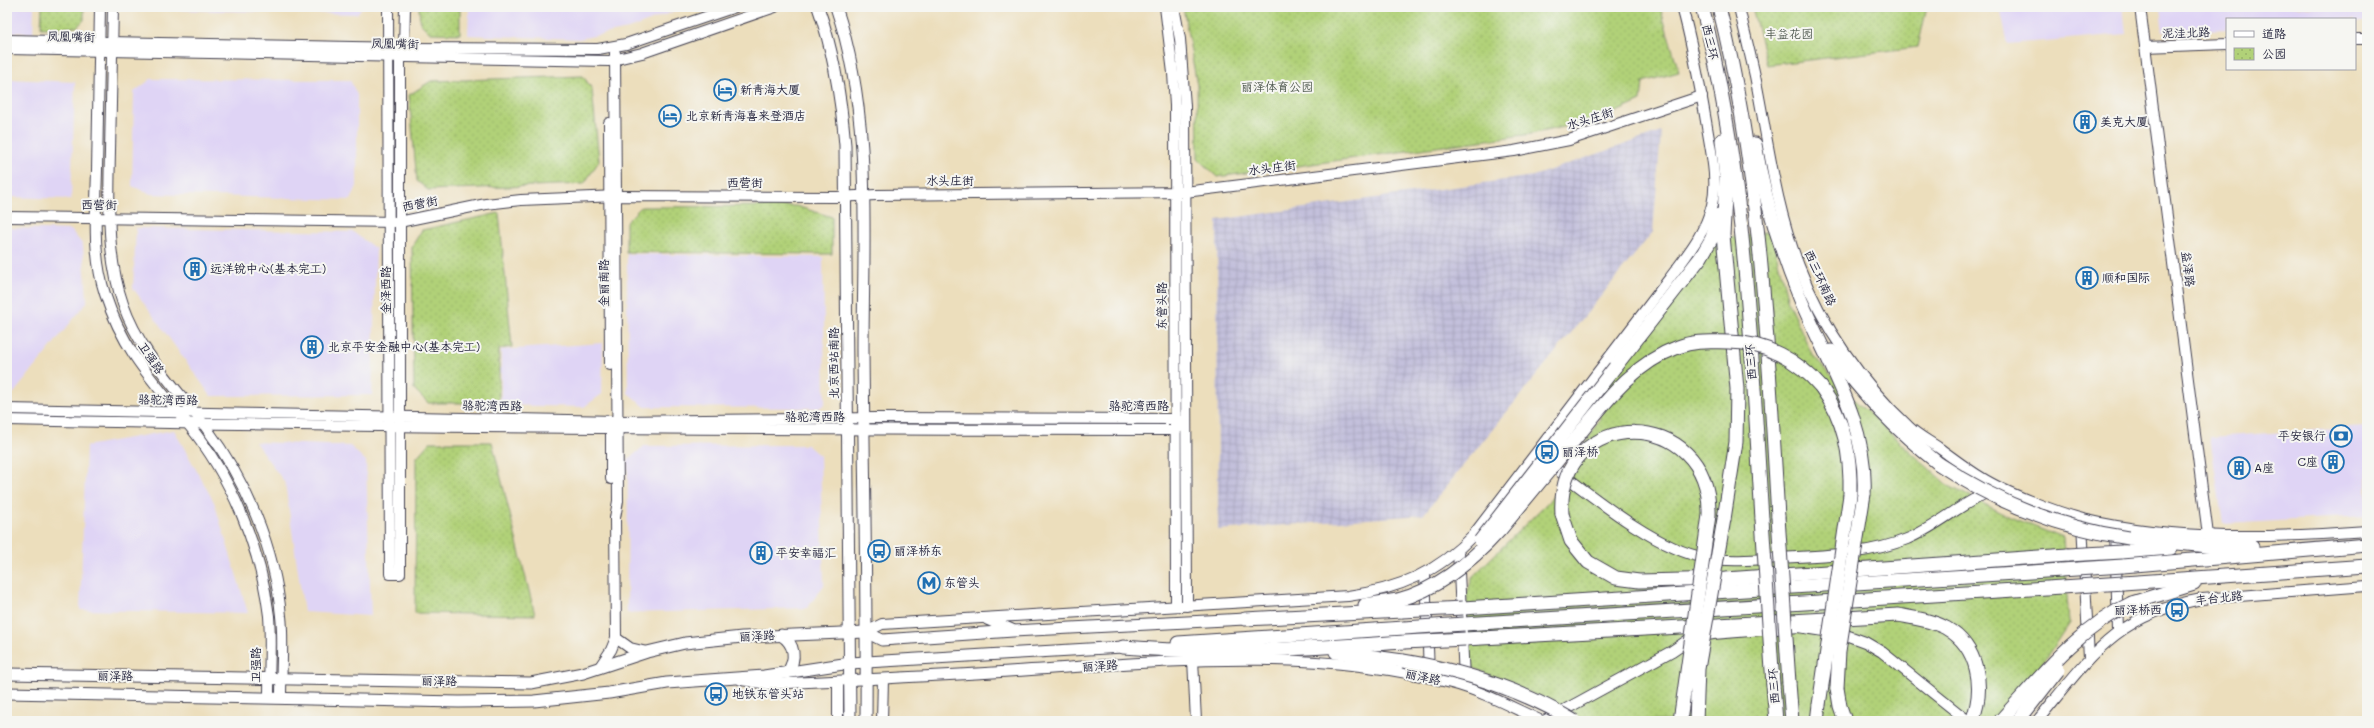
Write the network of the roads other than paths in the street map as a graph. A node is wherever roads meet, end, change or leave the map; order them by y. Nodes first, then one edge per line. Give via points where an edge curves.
1 (100, 7) edge
2 (113, 7) edge
3 (388, 7) edge
4 (405, 7) edge
5 (735, 7) edge
6 (774, 7) edge
7 (818, 7) edge
8 (836, 7) edge
9 (1165, 7) edge
10 (1174, 7) edge
11 (1682, 7) edge
12 (1702, 7) edge
13 (1718, 7) edge
14 (1739, 7) edge
15 (2140, 7) edge
16 (2367, 39) edge
17 (7, 40) edge
18 (2356, 40) edge
19 (2226, 44) edge
20 (99, 46) junction
21 (112, 46) junction
22 (2145, 47) junction
23 (612, 48) junction
24 (7, 49) edge
25 (395, 53) junction
26 (612, 60) junction
27 (1702, 96) junction
28 (1742, 109) junction
29 (1727, 119) junction
30 (1174, 192) junction
31 (1186, 192) junction
32 (1725, 194) junction
33 (613, 196) junction
34 (841, 196) junction
35 (863, 196) junction
36 (7, 217) edge
37 (96, 218) junction
38 (109, 219) junction
39 (394, 222) junction
40 (1816, 330) junction
41 (7, 409) edge
42 (178, 414) junction
43 (195, 414) junction
44 (1175, 419) junction
45 (7, 420) edge
46 (394, 422) junction
47 (1186, 423) junction
48 (188, 424) junction
49 (203, 424) junction
50 (848, 424) junction
51 (864, 424) junction
52 (614, 425) junction
53 (1175, 430) junction
54 (1535, 453) junction
55 (2001, 488) junction
56 (2082, 518) junction
57 (2115, 525) junction
58 (2367, 531) edge
59 (2208, 540) junction
60 (2367, 545) edge
61 (2304, 549) junction
62 (1458, 550) junction
63 (2367, 566) edge
64 (1455, 571) junction
65 (1424, 573) junction
66 (2221, 577) junction
67 (2367, 586) edge
68 (2062, 587) joint
69 (1400, 605) junction
70 (1176, 606) junction
71 (1187, 606) junction
72 (987, 619) junction
73 (1245, 619) joint
74 (2095, 626) junction
75 (1013, 631) junction
76 (2118, 631) junction
77 (849, 632) junction
78 (866, 632) junction
79 (781, 635) junction
80 (616, 638) junction
81 (1123, 647) junction
82 (1290, 650) junction
83 (647, 652) junction
84 (2089, 658) junction
85 (1192, 659) junction
86 (866, 662) junction
87 (850, 663) junction
88 (599, 668) junction
89 (787, 673) junction
90 (7, 674) edge
91 (269, 678) junction
92 (281, 678) junction
93 (1430, 678) junction
94 (734, 679) junction
95 (883, 679) junction
96 (850, 680) junction
97 (867, 680) junction
98 (838, 681) junction
99 (1464, 687) junction
100 (7, 693) edge
101 (269, 697) junction
102 (281, 697) junction
103 (838, 721) edge
104 (850, 721) edge
105 (866, 721) edge
106 (882, 721) edge
107 (1196, 721) edge
108 (1543, 721) edge
109 (1574, 721) edge
110 (1680, 721) edge
111 (1696, 721) edge
112 (1776, 721) edge
113 (1792, 721) edge
114 (1817, 721) edge
115 (1846, 721) edge
116 (1968, 721) edge
117 (1972, 721) edge
118 (2000, 721) edge
119 (2018, 721) edge
120 (2037, 721) edge

1 - 20 street, 卫强路
2 - 21 street, 卫强路
3 - 25 street, 金泽西路
4 - 25 street, 金泽西路
5 - 23 street, 凤凰嘴街
6 - 26 street, 凤凰嘴街
7 - 34 main road, 北京西站南路 via 838,84 845,145
8 - 35 main road via 855,82
9 - 30 street, 东管头路 via 1173,73
10 - 31 street, 东管头路 via 1180,39 1184,99
11 - 27 street via 1692,41
12 - 29 highway, 西三环
13 - 28 highway, 西三环
14 - 55 street, 西三环南路 via 1755,77 1773,179 1799,266 1823,316 1839,344 1867,381 1909,427 1983,479
15 - 22 street, 益泽路
16 - 18 street
17 - 20 street, 凤凰嘴街
19 - 22 street, 泥洼北路
20 - 21 street, 凤凰嘴街
20 - 24 street, 凤凰嘴街
20 - 37 street, 卫强路
21 - 25 street, 凤凰嘴街
21 - 38 street, 卫强路
22 - 59 street, 益泽路
23 - 25 street, 凤凰嘴街
23 - 26 street, 金丽南路
25 - 26 street, 凤凰嘴街
25 - 39 street, 金泽西路
26 - 33 street, 金丽南路
27 - 31 street, 水头庄街 via 1554,143 1514,151
27 - 54 street via 1714,190 1703,230 1674,273
28 - 40 highway via 1752,130 1778,236 1800,298
28 - 113 highway, 西三环, bridge via 1755,207
29 - 32 highway via 1722,141
29 - 112 highway, 西三环, bridge via 1741,214
30 - 31 street, 水头庄街
30 - 35 street, 水头庄街
30 - 44 street, 东管头路
31 - 47 street, 东管头路
32 - 64 highway, bridge via 1714,232 1701,257
32 - 111 highway, bridge via 1723,235 1737,389 1736,442 1698,669
33 - 34 street, 西营街
33 - 39 street, 西营街 via 501,202
33 - 52 street, 金丽南路
34 - 35 street, 水头庄街
34 - 50 main road, 北京西站南路
35 - 51 main road
36 - 37 street, 西营街
37 - 38 street, 西营街
37 - 42 street, 卫强路 via 101,280 115,322 130,350
38 - 39 street, 西营街
38 - 43 street, 卫强路 via 114,275 132,325 161,372
39 - 46 street, 金泽西路
40 - 59 highway, bridge via 1862,393 1898,430 1939,464 1972,486 2014,506 2072,527 2129,538
40 - 115 highway, bridge via 1847,399 1858,431 1864,469 1864,494 1839,651 1837,688
41 - 42 street, 骆驼湾西路
42 - 43 street, 骆驼湾西路
42 - 48 street, 卫强路
43 - 46 street, 骆驼湾西路
43 - 49 street, 卫强路
44 - 47 street, 骆驼湾西路
44 - 51 street, 骆驼湾西路
44 - 53 street, 东管头路
45 - 48 street, 骆驼湾西路
46 - 46 street, 金泽西路 via 400,574 390,574
46 - 49 street, 骆驼湾西路
46 - 52 street, 骆驼湾西路
47 - 53 street, 骆驼湾西路
47 - 71 street, 东管头路
48 - 49 street, 骆驼湾西路
48 - 91 street, 卫强路 via 214,460 244,522 258,564 269,616
49 - 92 street, 卫强路 via 226,455 240,482 269,554 282,616
50 - 51 street, 骆驼湾西路
50 - 52 street, 骆驼湾西路
50 - 77 main road, 北京西站南路
51 - 53 street, 骆驼湾西路
51 - 78 main road
52 - 80 street, 金丽南路 via 611,500 615,518
53 - 70 street, 东管头路
54 - 55 street via 1669,546 1706,558 1726,560 1829,555 1890,545 1926,529 1973,498
54 - 62 street, 丽泽路 via 1474,534
55 - 56 street, 西三环南路
56 - 57 street
56 - 84 street
57 - 59 street
57 - 76 street
58 - 59 street
59 - 61 highway
59 - 110 highway, bridge via 2122,552 1726,579 1639,582 1616,578 1588,562 1571,541 1562,514 1564,487 1573,466 1591,446 1612,435 1641,432 1664,438 1684,450 1699,468 1708,490 1709,515
60 - 61 highway
61 - 69 highway, bridge via 2123,566 1463,608
62 - 65 street, 丽泽路
62 - 99 street
63 - 66 highway, 丰台北路
64 - 69 highway, bridge
64 - 114 highway, bridge via 1479,552 1500,530 1623,382 1660,356 1699,341 1747,343 1767,349 1805,371 1821,387 1843,428 1850,459 1850,495
65 - 71 street, 丽泽路 via 1407,583 1362,594
65 - 93 street
66 - 68 highway, 丰台北路, bridge
66 - 74 highway, bridge via 2132,604
67 - 76 street, 丰台北路 via 2176,603 2153,611
68 - 81 highway, 丽泽路, bridge
69 - 73 highway via 1288,611
70 - 71 street, 丽泽路
70 - 72 street, 丽泽路
72 - 75 main road
72 - 78 street, 丽泽路 via 882,624
73 - 75 main road, 丽泽路
74 - 118 highway, bridge via 2077,639
74 - 119 highway, bridge
75 - 78 main road, 丽泽路 via 882,640
76 - 84 street, 丰台北路
77 - 78 main road, 丽泽路
77 - 79 main road, 丽泽路
77 - 87 main road, 北京西站南路
78 - 86 main road
79 - 83 main road, 丽泽路 via 711,640
79 - 89 main road via 792,644 794,661
80 - 83 street via 630,648
80 - 88 street, 金丽南路 via 612,650
81 - 82 highway via 1176,652
81 - 86 main road, 丽泽路
82 - 109 highway, bridge via 1336,652 1441,667 1492,682 1538,701
82 - 117 highway, bridge via 1898,615 1921,618 1946,628 1963,644 1974,660 1978,675 1977,709
83 - 88 main road, 丽泽路
84 - 120 street, 丰台北路
85 - 93 street, 丽泽路 via 1362,666
85 - 95 street, 丽泽路
85 - 107 street
86 - 87 main road, 丽泽路
86 - 97 main road
87 - 89 main road, 丽泽路
87 - 96 main road, 北京西站南路
88 - 92 main road, 丽泽路 via 531,683
89 - 94 main road, 丽泽路
90 - 91 main road, 丽泽路
91 - 92 main road, 丽泽路
91 - 101 street, 卫强路
92 - 102 street, 卫强路
93 - 99 street, 丽泽路
94 - 98 street, 丽泽路 via 768,684
94 - 102 main road, 丽泽路 via 667,683 534,701 459,702
95 - 97 street, 丽泽路
95 - 106 street
96 - 97 street, 丽泽路
96 - 98 street, 丽泽路
96 - 104 main road, 北京西站南路
97 - 105 main road
98 - 103 street
99 - 108 street, 丽泽路
100 - 101 main road, 丽泽路
101 - 102 main road, 丽泽路
108 - 116 street via 1672,651 1691,638 1799,627 1844,634 1882,652

